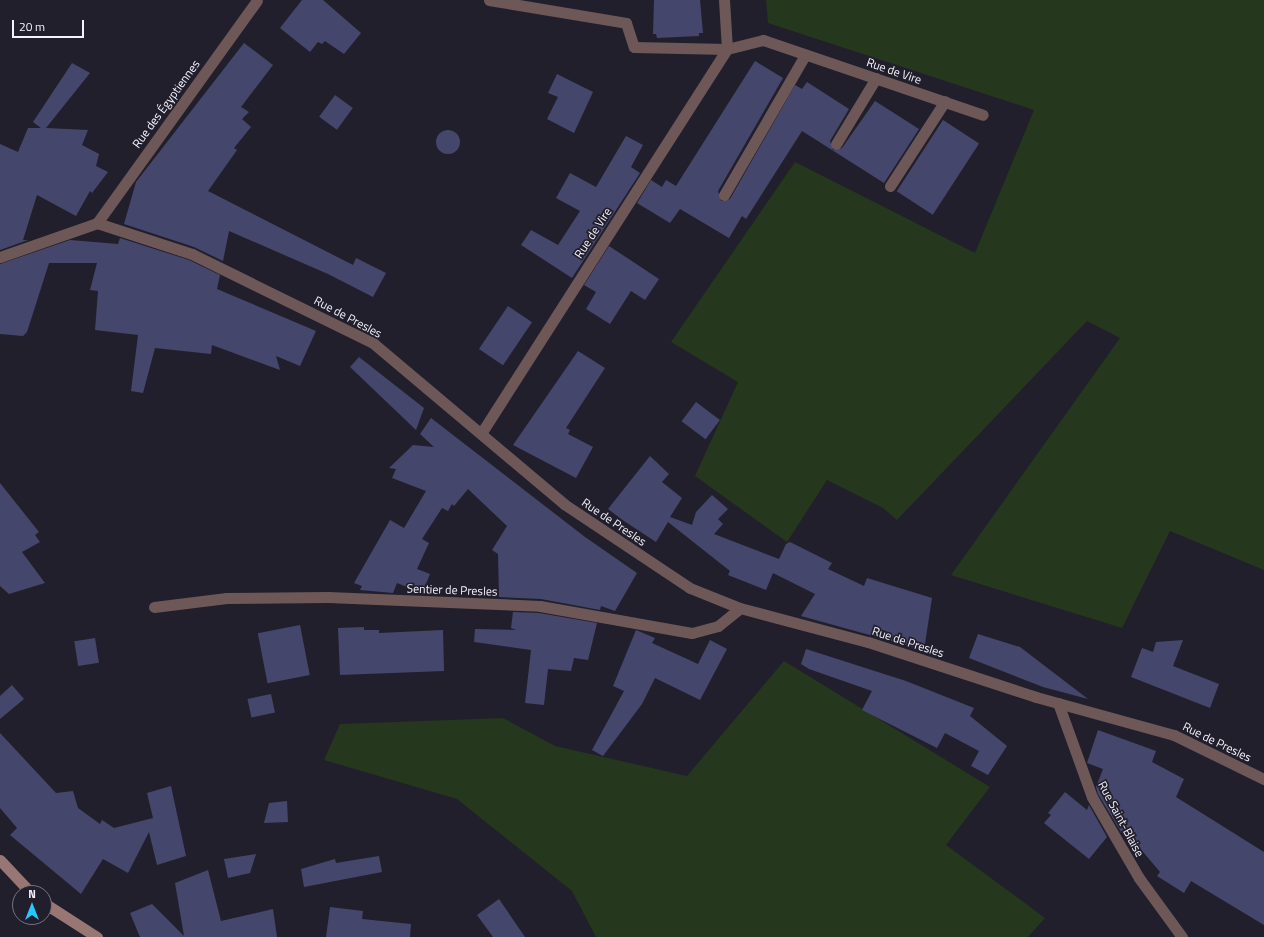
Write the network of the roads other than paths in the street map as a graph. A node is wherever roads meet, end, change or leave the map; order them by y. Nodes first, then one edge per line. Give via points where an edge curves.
1 (257, 0) edge
2 (489, 0) edge
3 (724, 0) edge
4 (727, 49) junction
5 (805, 55) junction
6 (876, 78) junction
7 (944, 101) junction
8 (983, 115) dead end
9 (836, 144) dead end
10 (890, 186) dead end
11 (724, 195) dead end
12 (97, 223) junction
13 (0, 257) edge
14 (482, 432) junction
15 (154, 607) dead end
16 (740, 608) junction
17 (1058, 703) junction
18 (1264, 779) edge
19 (0, 860) edge
20 (23, 885) edge
21 (52, 908) edge
22 (97, 937) edge
23 (1182, 937) edge

1 - 12 street, Rue des Égyptiennes
2 - 4 street, Rue de Vire via 626,23 634,47
3 - 4 street
4 - 5 street, Rue de Vire via 763,40
4 - 14 street, Rue de Vire
5 - 6 street, Rue de Vire
5 - 11 street
6 - 7 street, Rue de Vire
6 - 9 street
7 - 8 street, Rue de Vire
7 - 10 street
12 - 13 street
12 - 14 street, Rue de Presles via 192,254 373,343
14 - 16 street, Rue de Presles via 564,504 690,588
15 - 16 street, Sentier de Presles via 226,598 328,597 540,606 692,633 718,626
16 - 17 street, Rue de Presles via 868,642
17 - 18 street, Rue de Presles via 1174,735
17 - 23 street, Rue Saint-Blaise via 1092,797 1139,878
19 - 20 main road
21 - 22 main road

